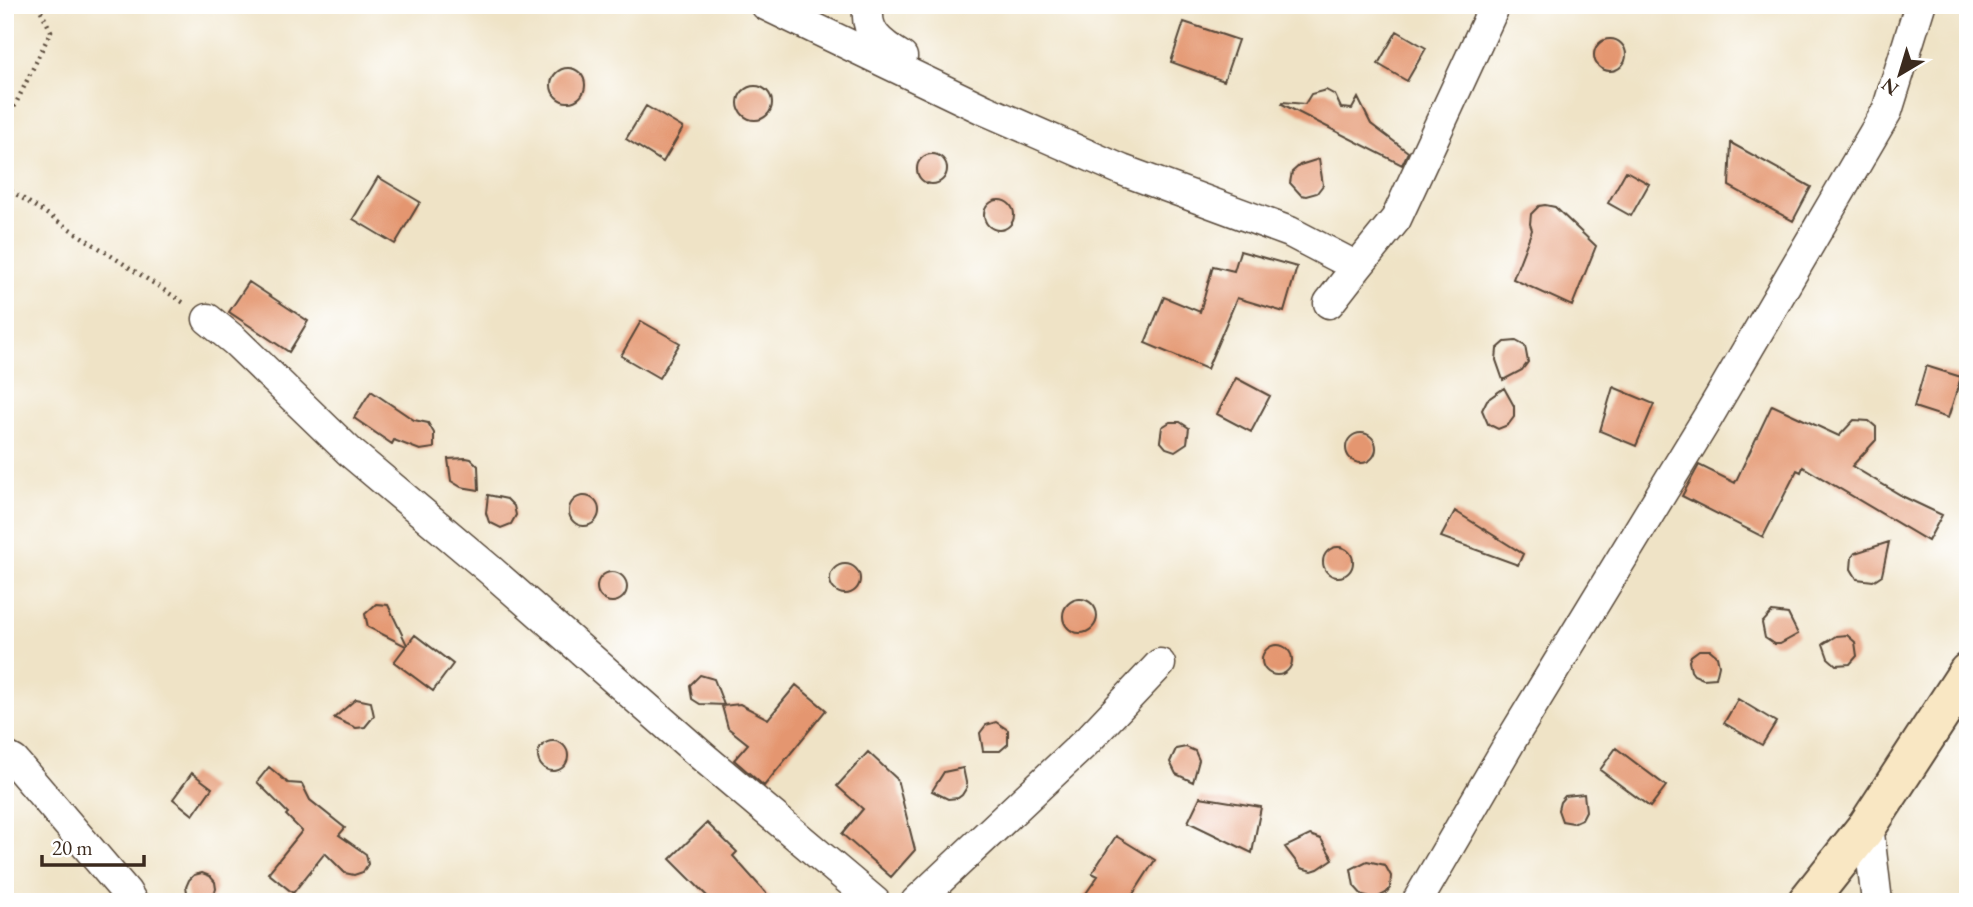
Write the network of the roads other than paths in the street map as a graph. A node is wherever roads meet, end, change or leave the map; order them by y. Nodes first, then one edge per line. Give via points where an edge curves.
1 (766, 5) edge
2 (869, 5) edge
3 (1496, 5) edge
4 (1920, 5) edge
5 (985, 110) junction
6 (1357, 267) junction
7 (1329, 303) dead end
8 (208, 319) road end
9 (1160, 664) dead end
10 (1968, 672) edge
11 (5, 756) edge
12 (1868, 825) junction
13 (132, 902) edge
14 (875, 902) edge
15 (916, 902) edge
16 (1418, 902) edge
17 (1807, 902) edge
18 (1877, 902) edge

1 - 5 street
2 - 5 street via 866,16 873,37
3 - 6 street via 1396,219
4 - 16 street via 1887,111
5 - 6 street via 1122,170 1290,232
6 - 7 street
8 - 14 street via 350,452
9 - 15 street via 1086,742
10 - 12 main road
11 - 13 street
12 - 17 main road
12 - 18 street

